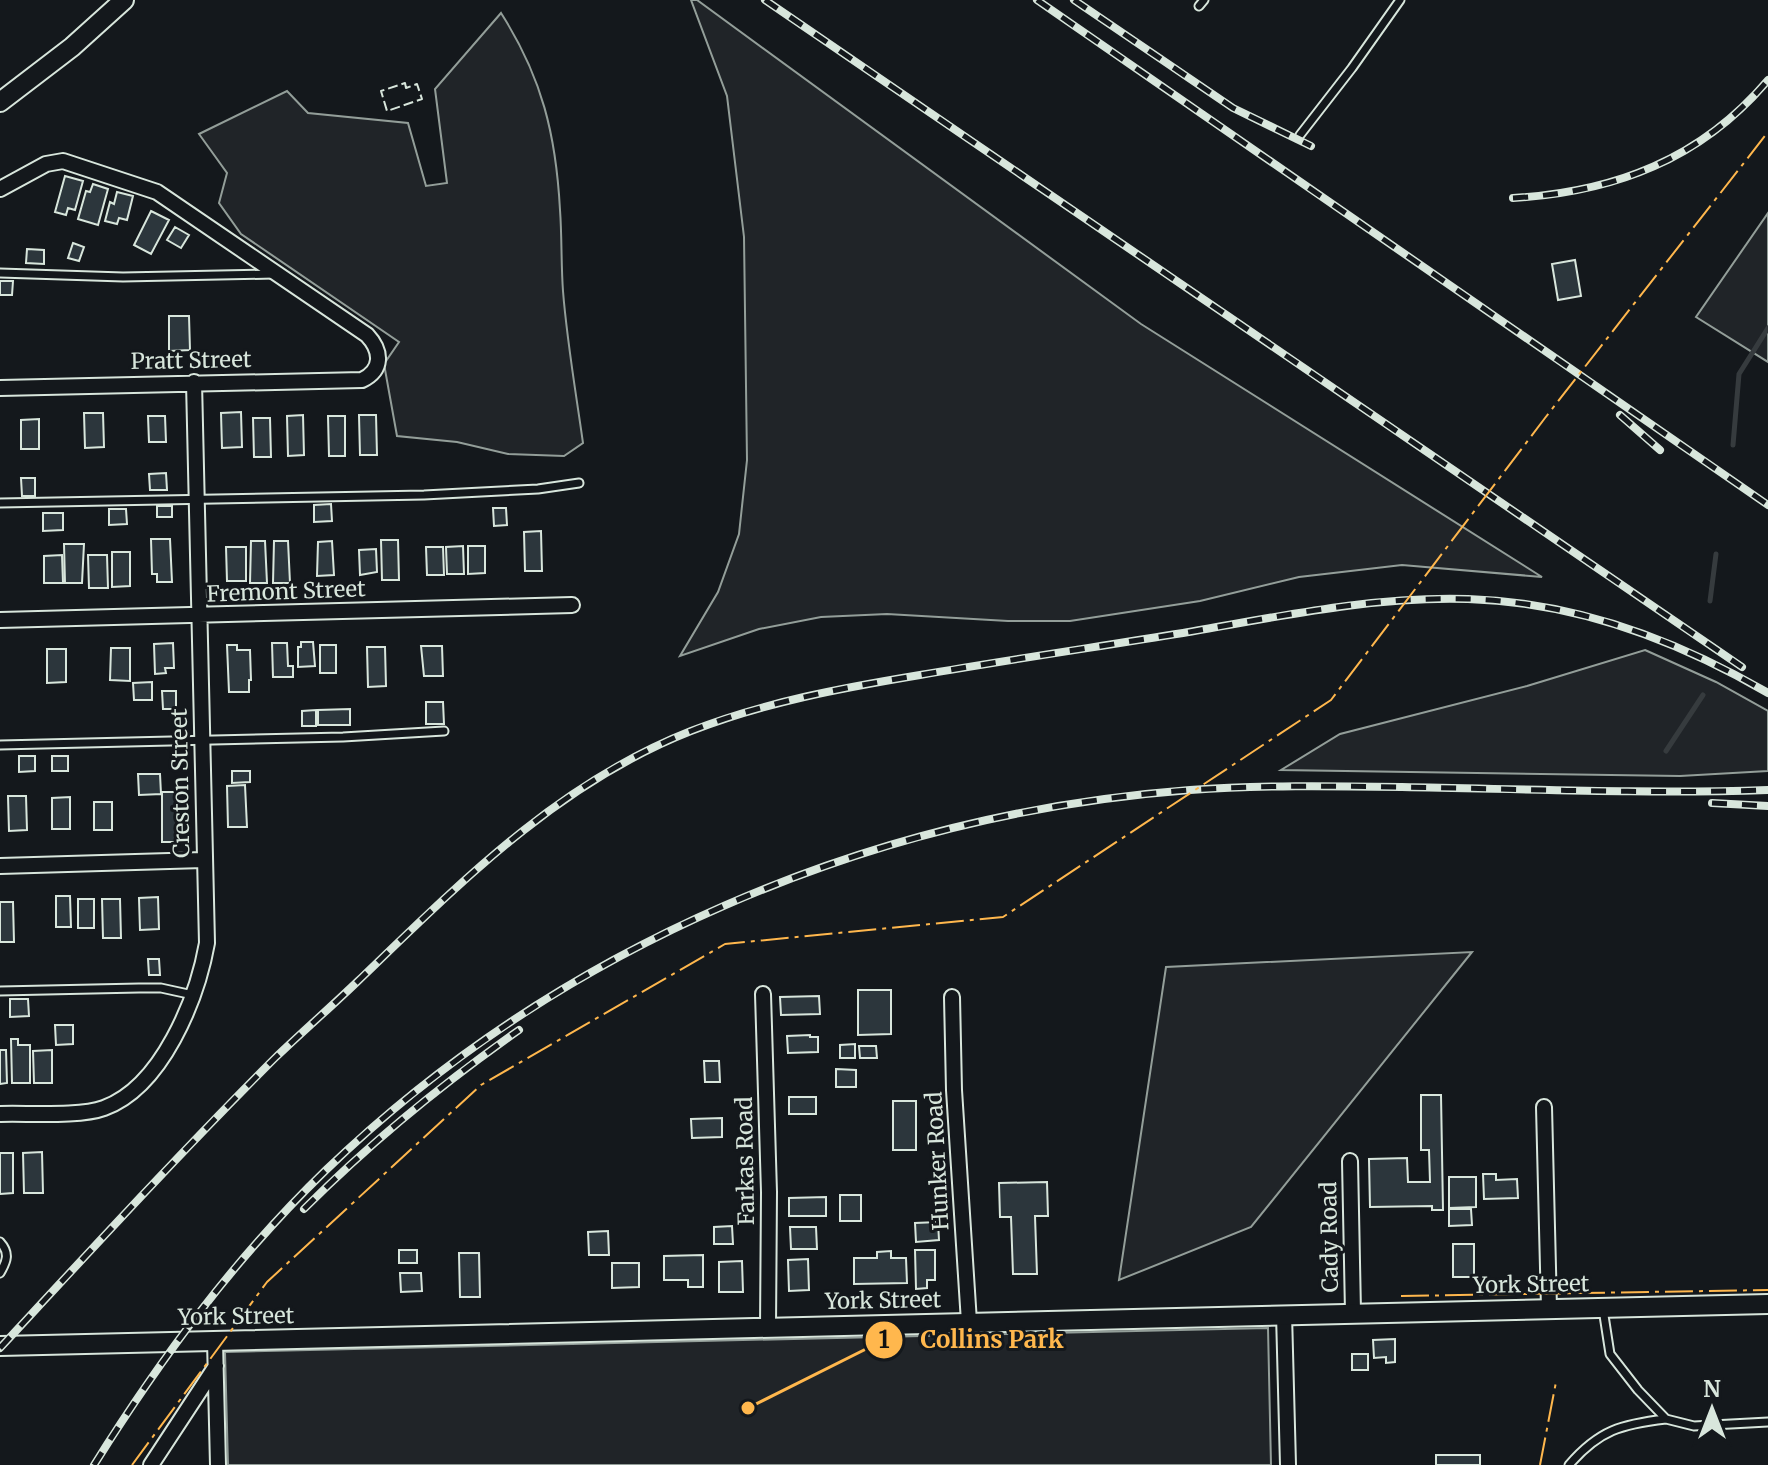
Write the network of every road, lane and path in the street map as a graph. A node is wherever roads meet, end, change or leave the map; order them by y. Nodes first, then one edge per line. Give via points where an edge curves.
1 (124, 0) edge
2 (1400, 0) edge
3 (0, 102) edge
4 (1300, 135) dead end
5 (0, 189) edge
6 (0, 273) edge
7 (278, 274) junction
8 (194, 382) junction
9 (0, 388) edge
10 (579, 483) dead end
11 (196, 497) junction
12 (0, 503) edge
13 (572, 605) dead end
14 (198, 615) junction
15 (0, 620) edge
16 (444, 731) dead end
17 (201, 739) junction
18 (0, 745) edge
19 (203, 860) junction
20 (0, 866) edge
21 (0, 991) edge
22 (763, 994) dead end
23 (194, 995) junction
24 (952, 997) dead end
25 (1544, 1107) dead end
26 (0, 1114) edge
27 (1350, 1161) dead end
28 (0, 1242) edge
29 (0, 1273) edge
30 (1768, 1304) edge
31 (1603, 1307) junction
32 (1549, 1308) junction
33 (1353, 1312) junction
34 (1284, 1314) junction
35 (969, 1322) junction
36 (768, 1327) junction
37 (215, 1341) junction
38 (0, 1346) edge
39 (216, 1366) junction
40 (1666, 1419) junction
41 (1768, 1422) edge
42 (151, 1465) edge
43 (218, 1465) edge
44 (1288, 1465) edge
45 (1569, 1465) edge

1 - 3 street
2 - 4 lane
5 - 7 street via 46,164 63,161 87,167 157,192
6 - 7 lane
7 - 8 street, Pratt Street via 367,335 378,351 373,375 362,380
8 - 9 street, Pratt Street
8 - 11 street, Creston Street
10 - 11 lane via 424,495
11 - 12 lane
11 - 14 street, Creston Street
13 - 14 street, Fremont Street
14 - 15 street, Fremont Street
14 - 17 street, Creston Street
16 - 17 lane
17 - 18 lane
17 - 19 street, Creston Street
19 - 20 street
19 - 23 street, Creston Street via 207,943
21 - 23 lane via 161,988
22 - 36 street, Farkas Road
23 - 26 street, Creston Street via 186,1017 137,1088 101,1110
24 - 35 street, Hunker Road
25 - 32 street
27 - 33 street, Cady Road
28 - 29 lane via 7,1252
30 - 31 street, York Street
31 - 32 street, York Street
31 - 40 lane via 1610,1354
32 - 33 street, York Street
33 - 34 street, York Street
34 - 35 street, York Street
34 - 44 street
35 - 36 street, York Street
36 - 37 street, York Street
37 - 38 street, York Street
37 - 39 street
39 - 42 street
39 - 43 street
40 - 41 lane via 1694,1426
40 - 45 lane via 1614,1429

